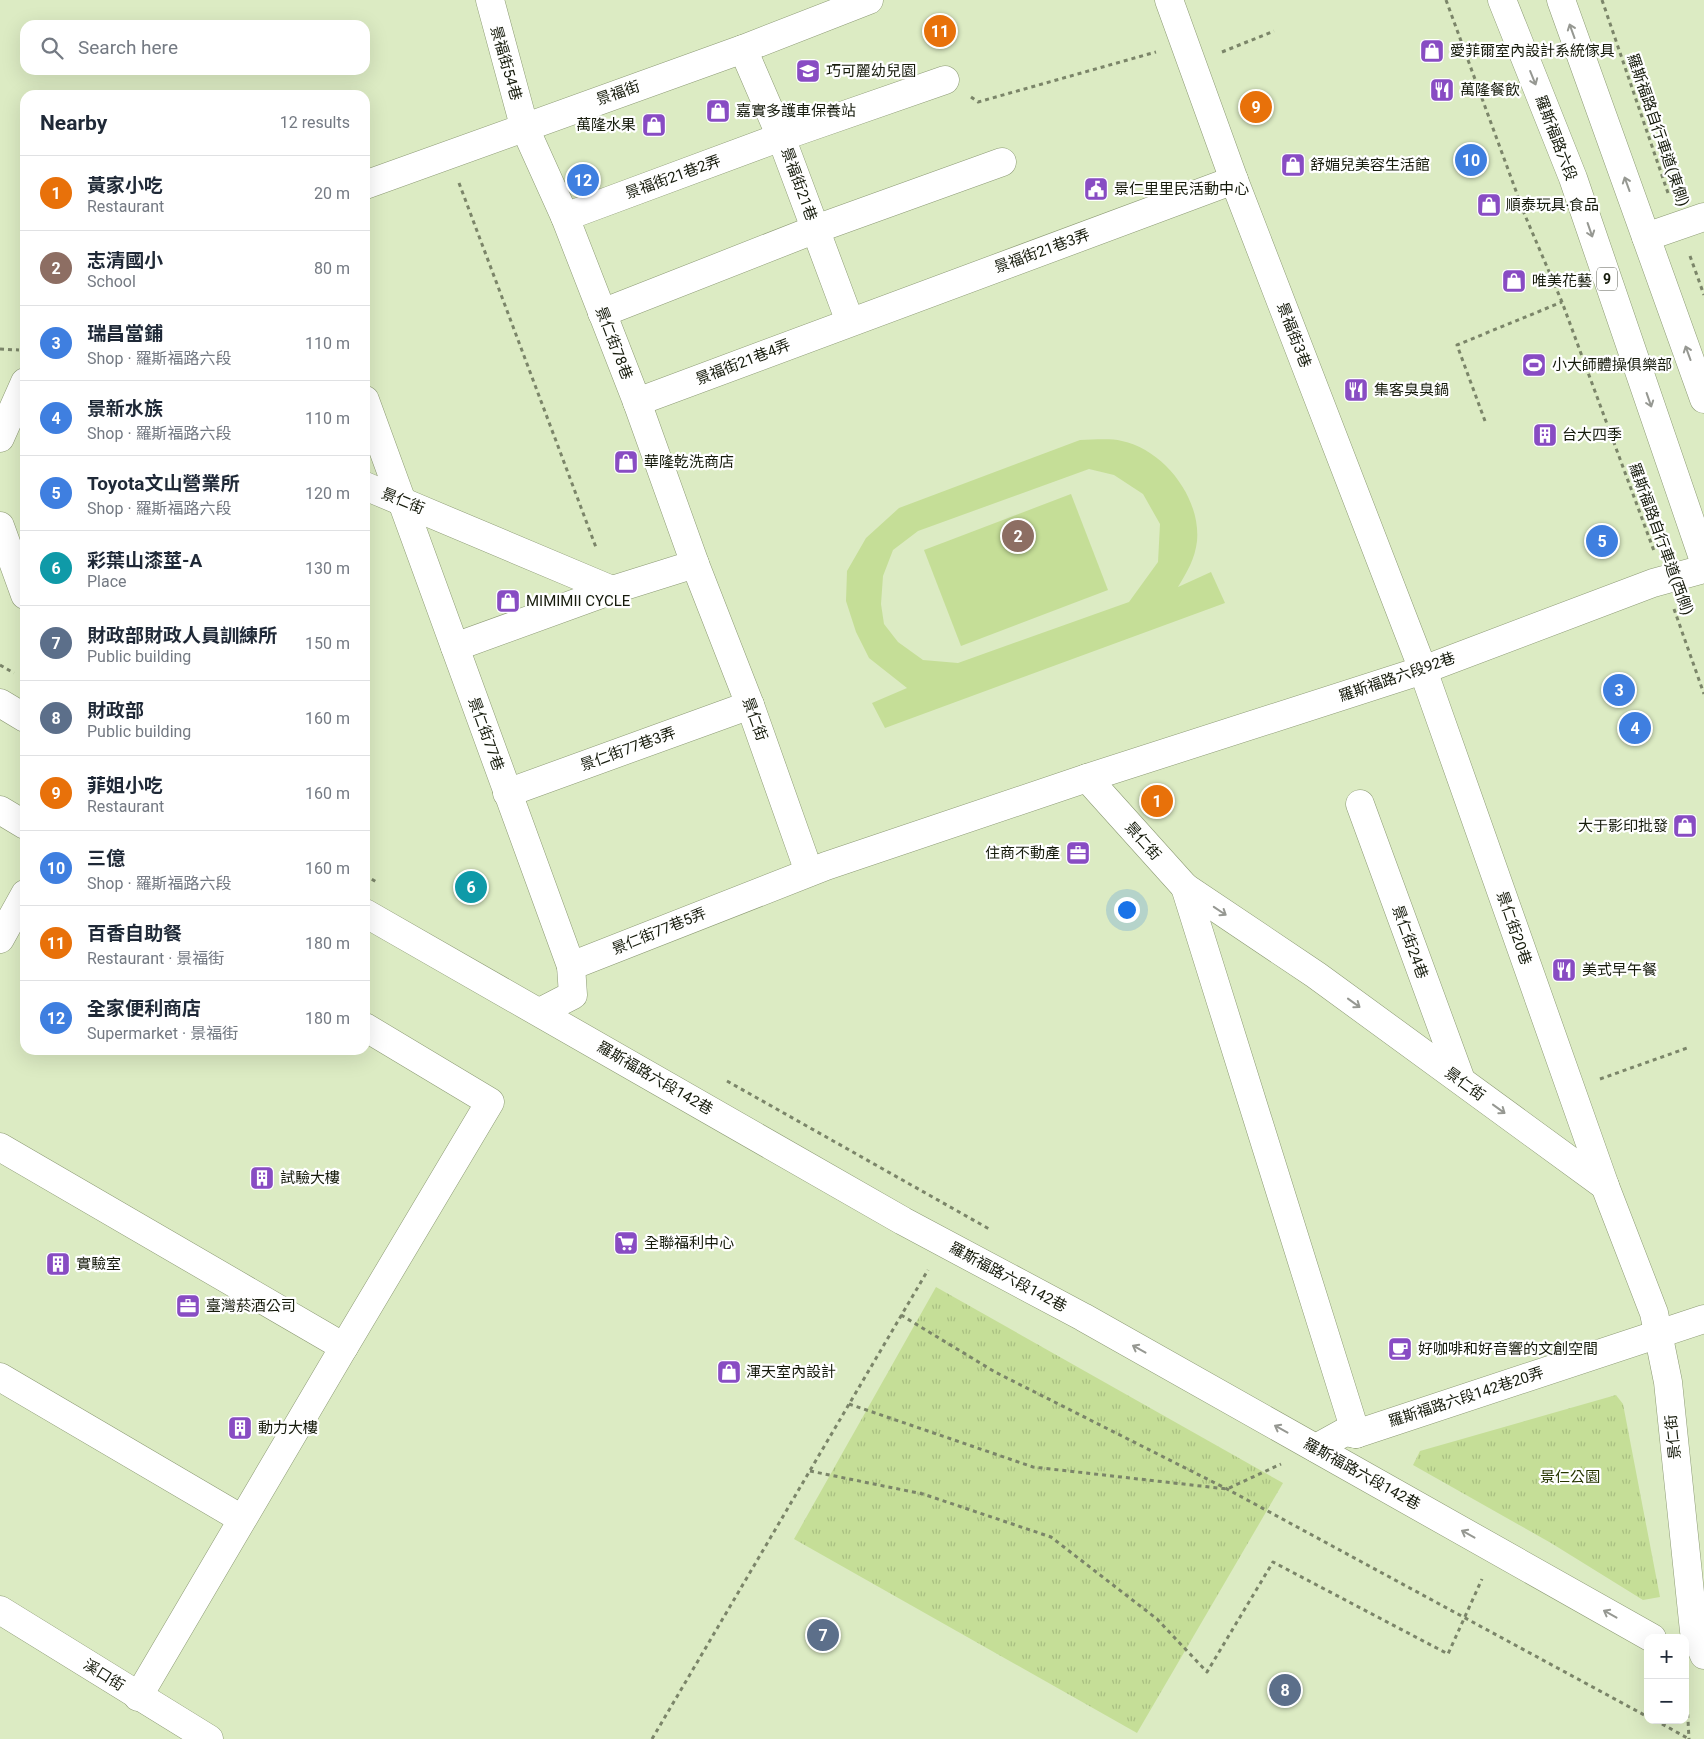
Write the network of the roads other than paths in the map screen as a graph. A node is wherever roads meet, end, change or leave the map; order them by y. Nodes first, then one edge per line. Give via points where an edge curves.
1 (490, 0) edge
2 (870, 0) edge
3 (1169, 0) edge
4 (1502, 0) edge
5 (1561, 0) edge
6 (743, 49) junction
7 (945, 80) road end
8 (524, 126) junction
9 (781, 137) junction
10 (1002, 162) dead end
11 (1234, 180) junction
12 (370, 183) edge
13 (565, 217) junction
14 (1692, 221) edge
15 (816, 230) junction
16 (1646, 237) junction
17 (602, 313) junction
18 (850, 322) junction
19 (20, 393) edge
20 (1704, 399) edge
21 (636, 402) junction
22 (370, 413) edge
23 (0, 438) edge
24 (370, 488) edge
25 (403, 501) junction
26 (0, 526) edge
27 (1704, 561) edge
28 (694, 564) junction
29 (1704, 569) edge
30 (20, 581) edge
31 (612, 590) junction
32 (455, 647) junction
33 (1423, 670) junction
34 (0, 703) edge
35 (750, 705) junction
36 (20, 715) edge
37 (1087, 778) junction
38 (507, 793) junction
39 (1360, 804) dead end
40 (0, 810) edge
41 (20, 822) edge
42 (809, 872) junction
43 (1185, 887) junction
44 (20, 903) edge
45 (370, 916) edge
46 (0, 939) edge
47 (571, 966) junction
48 (540, 1012) junction
49 (370, 1030) edge
50 (1461, 1080) junction
51 (0, 1147) edge
52 (1605, 1186) junction
53 (1704, 1319) edge
54 (1659, 1334) junction
55 (344, 1347) junction
56 (0, 1377) edge
57 (1356, 1434) junction
58 (1316, 1448) junction
59 (242, 1518) junction
60 (0, 1610) edge
61 (1645, 1634) edge
62 (1704, 1655) edge
63 (138, 1697) junction
64 (209, 1739) edge

1 - 8 street, 景福街54巷
2 - 6 street, 景福街
3 - 11 street, 景福街3巷
4 -> 27 street, 羅斯福路六段 / 9 via 1573,178
16 -> 5 street
6 - 8 street, 景福街
6 - 9 street, 景福街21巷
7 - 9 street, 景福街21巷2弄
8 - 12 street, 景福街
8 - 13 street, 景仁街78巷
9 - 13 street, 景福街21巷2弄
9 - 15 street, 景福街21巷
10 - 15 street
11 - 18 street, 景福街21巷3弄
11 - 33 street, 景福街3巷
13 - 17 street, 景仁街78巷
14 - 16 street
15 - 17 street
15 - 18 street, 景福街21巷
20 -> 16 street
17 - 21 street, 景仁街78巷
18 - 21 street, 景福街21巷4弄
19 - 23 street
21 - 28 street, 景仁街78巷
22 - 25 street, 景仁街77巷
24 - 25 street, 景仁街
25 - 31 street, 景仁街
25 - 32 street, 景仁街77巷
26 - 30 street
28 - 31 street
28 - 35 street, 景仁街
29 - 33 street, 羅斯福路六段92巷 via 1664,580
31 - 32 street
32 - 38 street, 景仁街77巷
33 - 37 street, 羅斯福路六段92巷
33 - 52 street, 景仁街20巷
34 - 36 street
35 - 38 street, 景仁街77巷3弄
35 - 42 street, 景仁街
37 - 42 street
37 - 43 street, 景仁街
38 - 47 street, 景仁街77巷
39 - 50 street, 景仁街24巷
40 - 41 street
42 - 47 street, 景仁街77巷5弄
43 -> 50 street, 景仁街 via 1316,974
43 - 57 street
44 - 46 street
45 - 48 street, 羅斯福路六段142巷
47 - 48 street via 573,995
58 -> 48 street, 羅斯福路六段142巷 via 903,1221
49 - 55 street via 490,1102
50 -> 52 street, 景仁街
51 - 55 street
52 - 54 street, 景仁街 via 1654,1313
53 - 54 street, 羅斯福路六段142巷20弄
54 - 57 street, 羅斯福路六段142巷20弄
54 - 62 street, 景仁街 via 1668,1382 1694,1631
55 - 59 street
56 - 59 street
57 - 58 street, 羅斯福路六段142巷20弄 via 1345,1432
61 -> 58 street, 羅斯福路六段142巷
59 - 63 street
60 - 63 street, 溪口街
63 - 64 street, 溪口街

